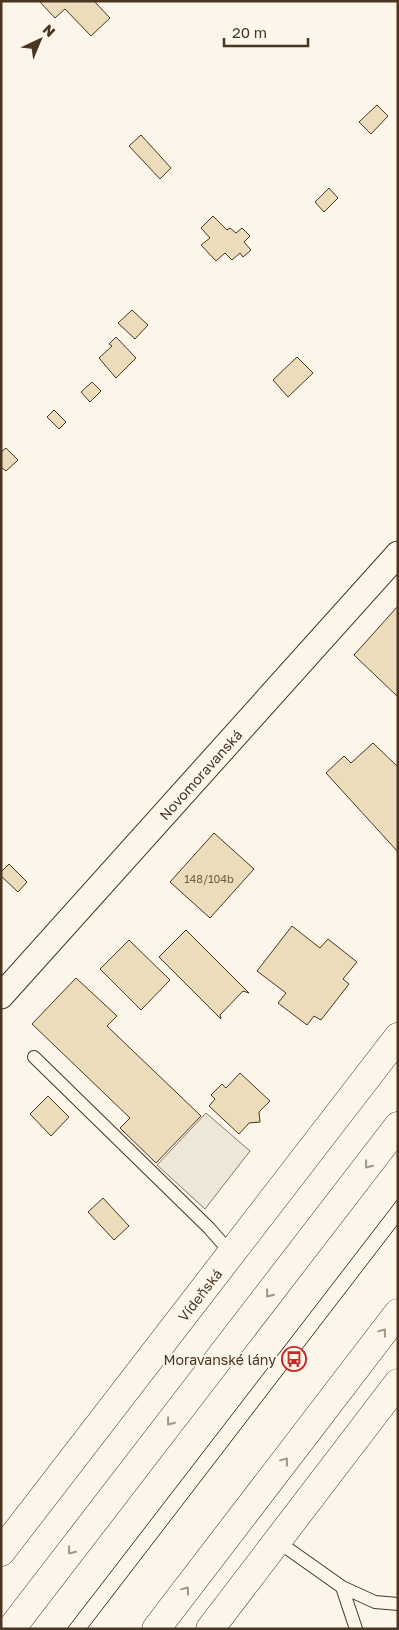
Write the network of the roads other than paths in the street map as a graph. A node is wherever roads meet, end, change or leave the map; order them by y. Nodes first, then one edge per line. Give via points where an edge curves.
1 (398, 554) edge
2 (1, 996) edge
3 (398, 1037) edge
4 (34, 1057) dead end
5 (398, 1126) edge
6 (231, 1254) junction
7 (398, 1313) edge
8 (398, 1383) edge
9 (277, 1541) junction
10 (1, 1552) edge
11 (342, 1587) junction
12 (398, 1604) edge
13 (11, 1629) edge
14 (156, 1629) edge
15 (210, 1629) edge
16 (356, 1629) edge

1 - 2 street, Novomoravanská
3 - 6 main road, Vídeňská
4 - 6 lane via 209,1228
5 -> 13 main road
6 - 10 main road, Vídeňská
14 -> 7 main road
8 - 9 main road
9 - 11 lane
9 - 15 main road
11 - 12 lane via 375,1602
11 - 16 lane

